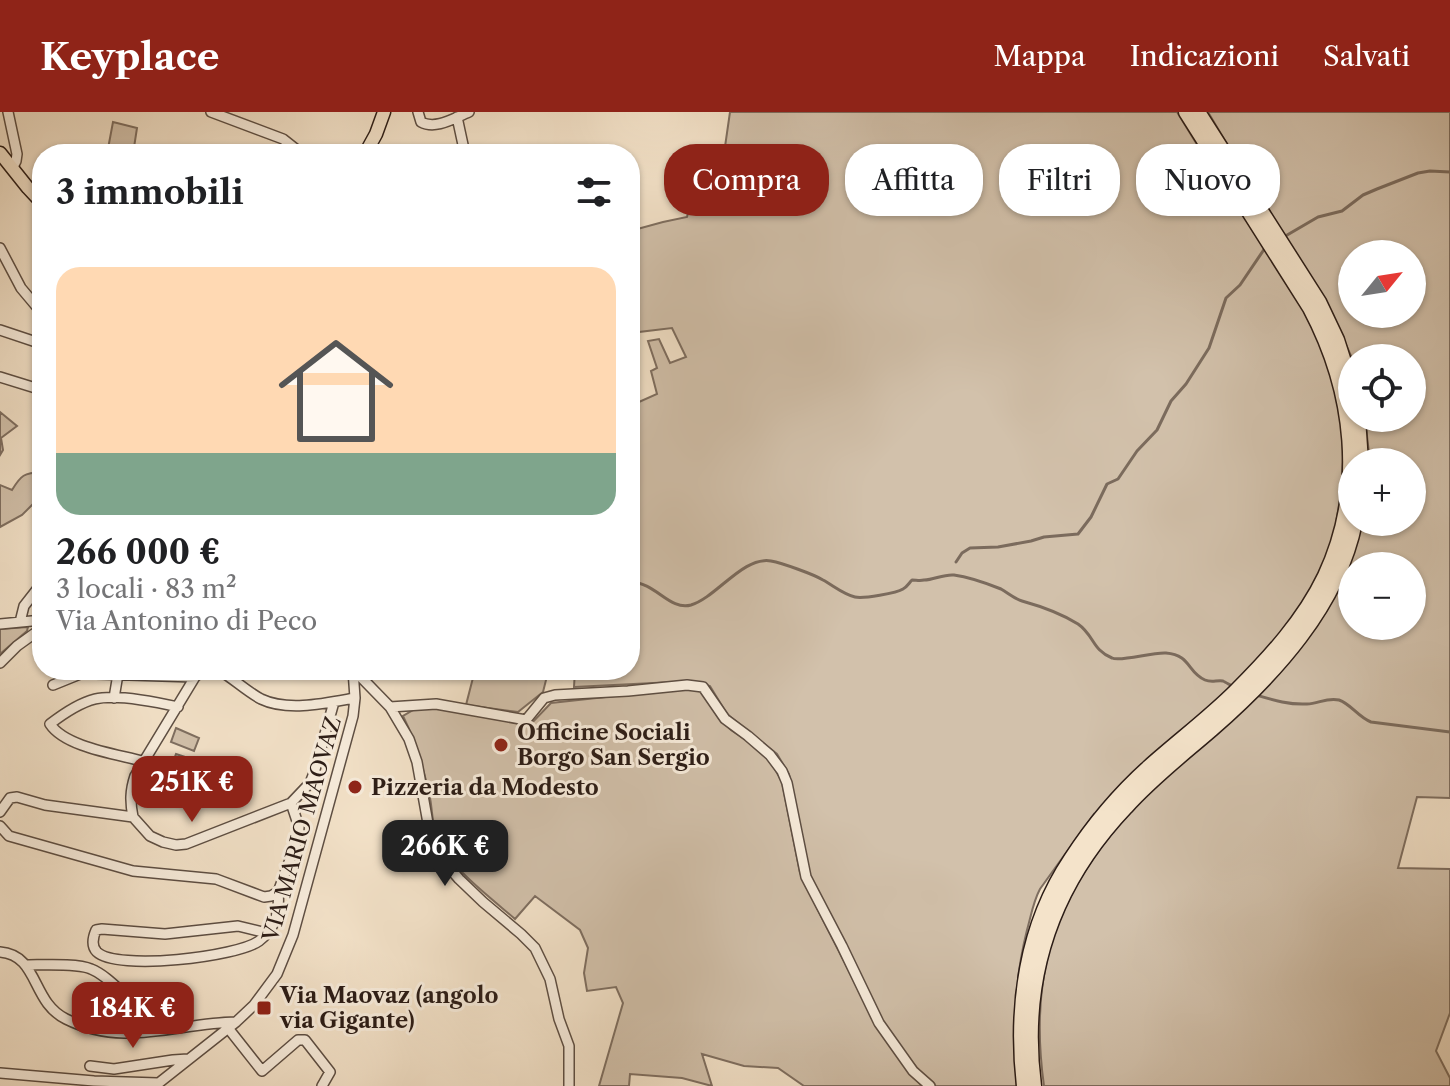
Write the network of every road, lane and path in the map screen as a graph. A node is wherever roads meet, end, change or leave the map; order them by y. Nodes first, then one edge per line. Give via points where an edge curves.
1 (8, 112) edge
2 (211, 112) edge
3 (384, 112) edge
4 (418, 112) edge
5 (469, 112) edge
6 (1186, 112) edge
7 (1198, 112) edge
8 (457, 117) junction
9 (289, 144) edge
10 (370, 144) edge
11 (463, 144) edge
12 (1209, 144) edge
13 (1215, 144) edge
14 (0, 153) edge
15 (12, 169) junction
16 (32, 192) edge
17 (1256, 216) edge
18 (0, 248) edge
19 (32, 301) edge
20 (0, 330) edge
21 (32, 341) edge
22 (1332, 341) junction
23 (1338, 355) edge
24 (0, 377) edge
25 (32, 387) edge
26 (1350, 448) edge
27 (1344, 536) edge
28 (32, 596) edge
29 (32, 621) edge
30 (20, 622) junction
31 (0, 624) edge
32 (32, 635) edge
33 (0, 663) edge
34 (65, 680) edge
35 (117, 680) edge
36 (195, 680) edge
37 (233, 680) edge
38 (354, 680) edge
39 (364, 680) edge
40 (53, 685) dead end
41 (114, 698) junction
42 (355, 698) junction
43 (334, 702) junction
44 (178, 707) junction
45 (390, 707) junction
46 (142, 761) junction
47 (291, 803) junction
48 (0, 812) edge
49 (133, 817) junction
50 (1104, 823) junction
51 (0, 826) edge
52 (278, 892) junction
53 (267, 933) junction
54 (0, 952) edge
55 (27, 965) junction
56 (232, 1025) junction
57 (112, 1032) junction
58 (188, 1059) junction
59 (90, 1066) dead end
60 (0, 1073) edge
61 (156, 1085) edge
62 (322, 1086) edge
63 (569, 1086) edge
64 (930, 1086) edge
65 (1024, 1086) edge
66 (1034, 1086) edge

1 - 15 street via 17,154
2 - 9 street
3 - 10 main road
4 - 8 street via 427,125
5 - 8 street
6 - 12 highway
7 - 13 highway
8 - 11 street
14 - 15 main road
15 - 16 main road
17 - 22 highway
18 - 19 street
20 - 21 street
22 - 23 highway
22 - 26 highway
24 - 25 street
27 - 50 highway via 1283,641 1235,693 1129,785
28 - 30 street
29 - 30 street
30 - 31 street
32 - 33 street
34 - 40 street
35 - 41 street
36 - 44 street
37 - 43 street via 269,702
38 - 42 street, VIA MARIO MAOVAZ
39 - 45 street
41 - 44 street
41 - 46 street via 87,701 50,724 66,739
42 - 43 street
42 - 56 street, VIA MARIO MAOVAZ via 287,954 265,991
43 - 47 street via 310,783
44 - 46 street
45 - 63 street via 417,762 436,852 535,948 542,962 569,1046
45 - 64 street via 436,704 526,720 544,698 555,695 703,687 725,719 761,746 782,771 806,877 879,1023
46 - 49 street via 131,789
47 - 49 street via 176,845 150,836
47 - 52 street via 298,838
48 - 49 street via 17,797
50 - 65 highway via 1069,861 1037,930 1023,985
50 - 66 highway via 1070,880 1039,961 1031,1010
51 - 52 street via 9,836 133,871 216,879 264,897
52 - 53 street via 275,920
53 - 53 street via 238,926 165,934 102,929 96,930 93,944 104,956 156,962 234,951
54 - 55 street
55 - 57 street via 41,996 63,1018
55 - 57 street via 92,969 131,1000 131,1010
56 - 57 street
56 - 58 street, VIA MARIO MAOVAZ
56 - 62 street via 262,1071 298,1040 305,1040 330,1072
58 - 59 street via 114,1069
58 - 61 street, VIA MARIO MAOVAZ
60 - 61 street

